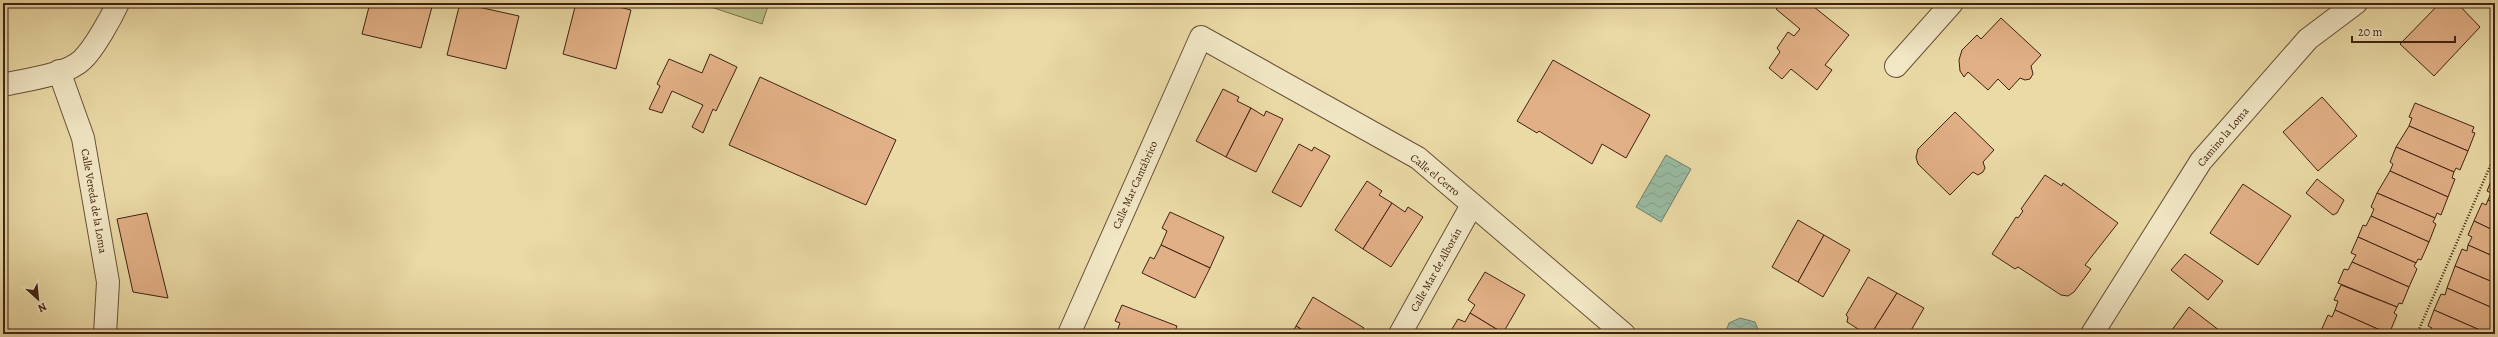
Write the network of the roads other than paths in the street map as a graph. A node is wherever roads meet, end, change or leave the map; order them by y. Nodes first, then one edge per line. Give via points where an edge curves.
1 (118, 3) edge
2 (1952, 3) edge
3 (2356, 3) edge
4 (1201, 37) joint
5 (1896, 66) dead end
6 (59, 72) junction
7 (3, 85) edge
8 (1472, 205) junction
9 (105, 334) edge
10 (1069, 334) edge
11 (1400, 334) edge
12 (1624, 334) edge
13 (2092, 334) edge

1 - 6 street via 82,61
2 - 5 street
3 - 13 street, Camino la Loma via 2308,38 2201,161
4 - 8 street, Calle el Cerro via 1418,158
4 - 10 street, Calle Mar Cantábrico
6 - 7 street
6 - 9 street, Calle Vereda de la Loma via 83,138 108,282
8 - 11 street, Calle Mar de Alborán
8 - 12 street, Calle el Cerro

